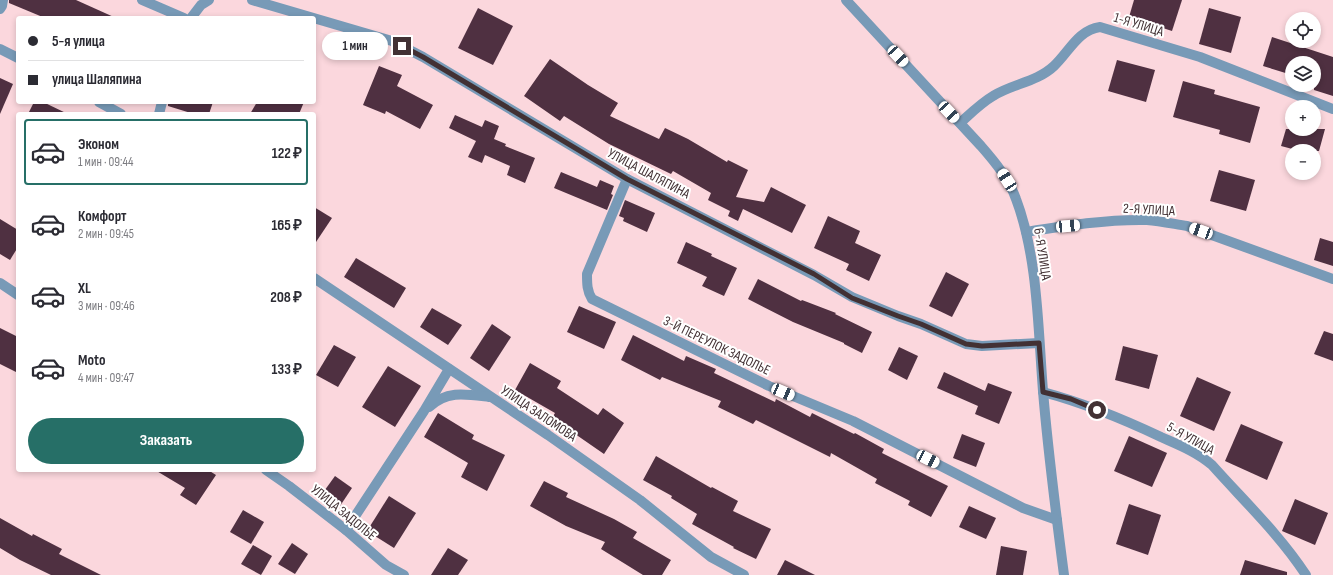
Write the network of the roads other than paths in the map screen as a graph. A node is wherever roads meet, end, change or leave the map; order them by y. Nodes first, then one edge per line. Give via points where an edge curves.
1 (3, 0) edge
2 (142, 0) edge
3 (201, 0) edge
4 (210, 0) edge
5 (252, 0) edge
6 (846, 0) edge
7 (0, 9) edge
8 (179, 16) edge
9 (192, 16) edge
10 (193, 16) edge
11 (307, 16) edge
12 (316, 19) edge
13 (0, 49) edge
14 (16, 57) edge
15 (102, 104) edge
16 (1333, 109) edge
17 (116, 112) edge
18 (960, 123) junction
19 (627, 179) junction
20 (1026, 232) junction
21 (316, 279) edge
22 (1333, 279) edge
23 (0, 283) edge
24 (16, 294) edge
25 (1039, 343) junction
26 (449, 369) junction
27 (1043, 392) junction
28 (491, 397) junction
29 (424, 411) junction
30 (269, 472) edge
31 (1057, 520) junction
32 (346, 530) junction
33 (404, 575) edge
34 (744, 575) edge
35 (1064, 575) edge
36 (1306, 575) edge

1 - 7 street
2 - 8 street
3 - 9 street
4 - 10 street via 201,5
5 - 11 street, УЛИЦА ШАЛЯПИНА
6 - 18 street, 6-Я УЛИЦА
12 - 19 street, УЛИЦА ШАЛЯПИНА via 392,41
13 - 14 street
15 - 17 street
16 - 18 street, 1-Я УЛИЦА via 1200,57 1100,27 1092,28 1082,35 1054,67 1034,79 994,95
18 - 20 street, 6-Я УЛИЦА via 996,163 1007,180 1016,197
19 - 25 street, УЛИЦА ШАЛЯПИНА via 814,274 852,298 966,344 982,346
19 - 31 street, 3-Й ПЕРЕУЛОК ЗАДОЛЬЕ via 587,274 587,285 592,299 769,386 852,421 1023,508
20 - 22 street, 2-Я УЛИЦА via 1125,221 1164,222 1187,226
20 - 25 street, 6-Я УЛИЦА via 1034,282
21 - 26 street, УЛИЦА ЗАЛОМОВА
23 - 24 street
25 - 27 street, 6-Я УЛИЦА
26 - 28 street, УЛИЦА ЗАЛОМОВА
26 - 29 street
27 - 31 street, 6-Я УЛИЦА
27 - 36 street, 5-Я УЛИЦА via 1071,399 1204,458 1272,531
28 - 29 street via 451,395 437,399
28 - 34 street, УЛИЦА ЗАЛОМОВА via 640,500 711,557
29 - 32 street
30 - 32 street, УЛИЦА ЗАДОЛЬЕ
31 - 35 street, 6-Я УЛИЦА
32 - 33 street, УЛИЦА ЗАДОЛЬЕ via 386,565

